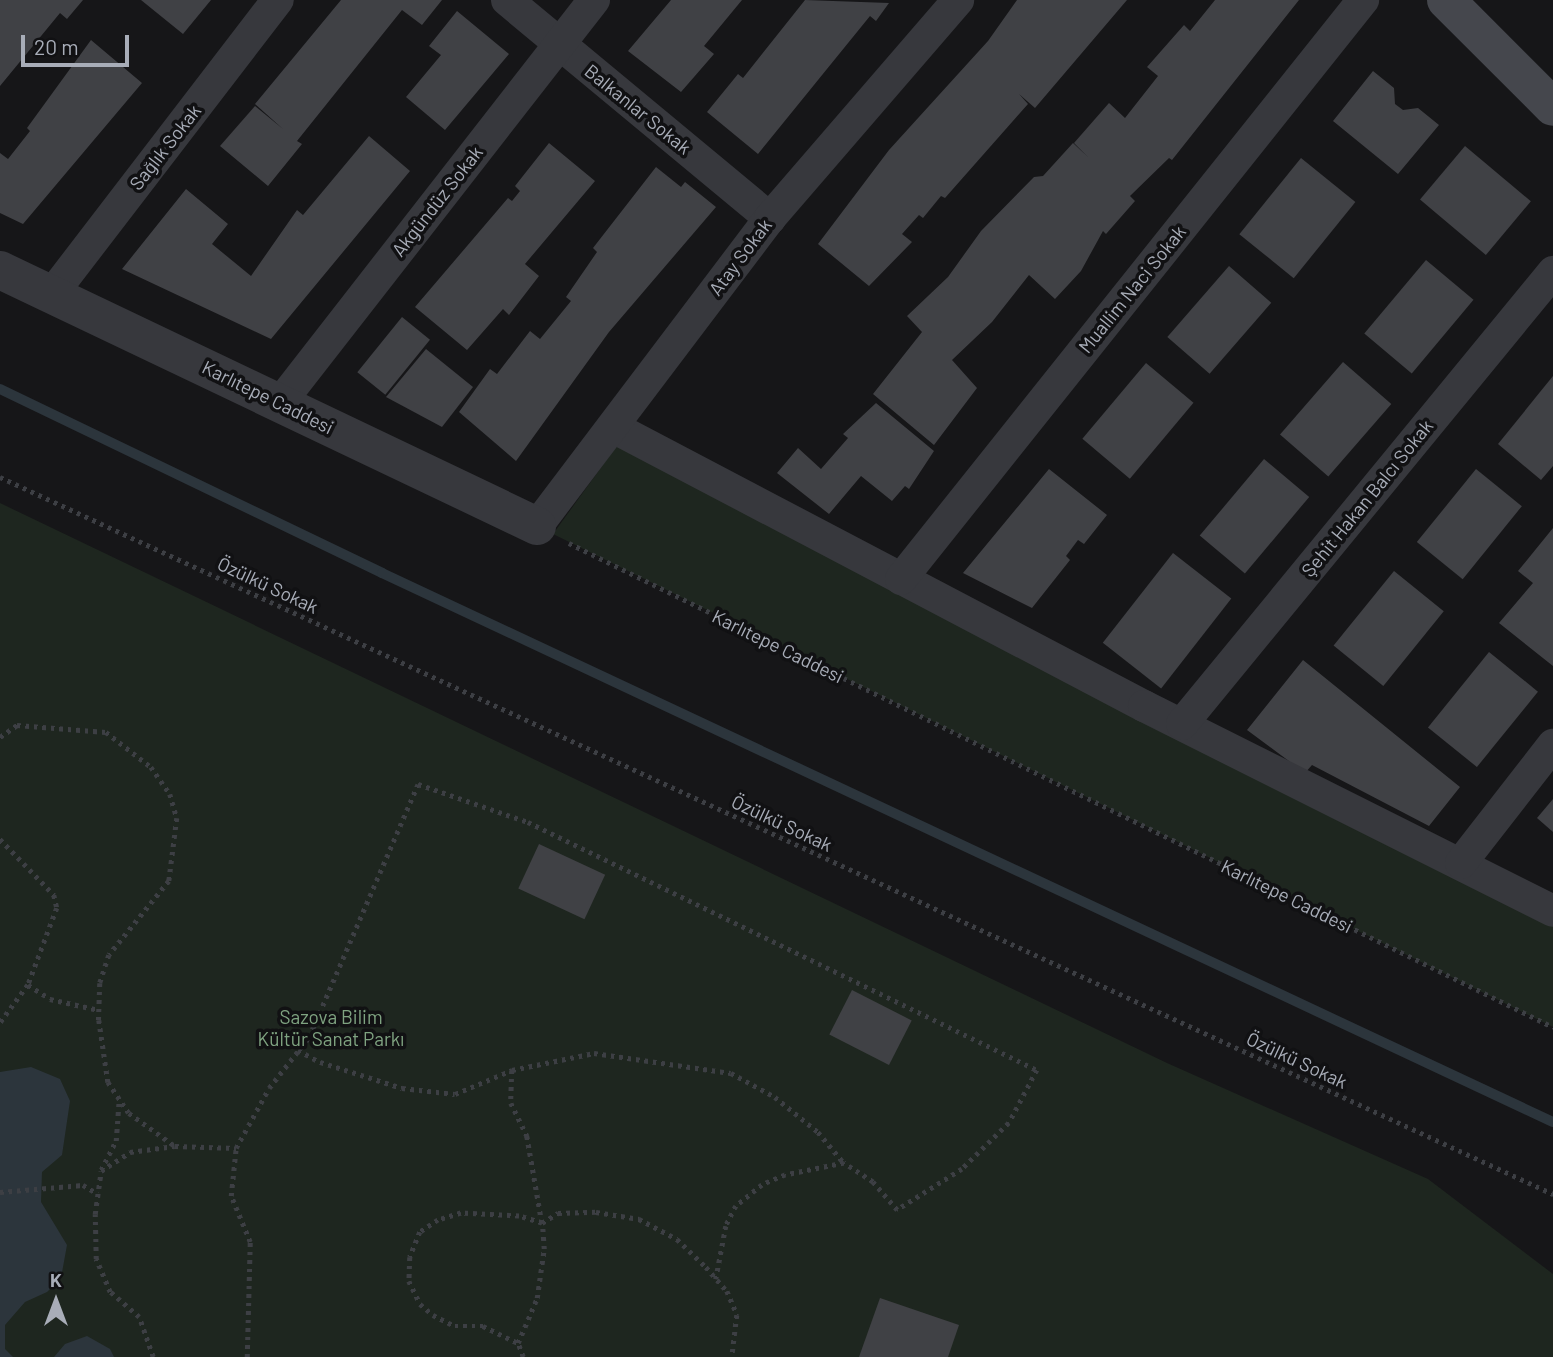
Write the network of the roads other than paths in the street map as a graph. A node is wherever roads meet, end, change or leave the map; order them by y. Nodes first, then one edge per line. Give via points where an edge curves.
1 (278, 0) edge
2 (507, 0) edge
3 (594, 0) edge
4 (958, 0) edge
5 (1363, 0) edge
6 (1446, 0) edge
7 (558, 44) junction
8 (1553, 107) edge
9 (770, 218) junction
10 (0, 270) edge
11 (1553, 272) edge
12 (52, 293) junction
13 (280, 403) junction
14 (613, 427) junction
15 (537, 526) joint
16 (901, 579) junction
17 (1182, 724) junction
18 (1553, 745) edge
19 (1461, 863) junction
20 (1553, 911) edge

1 - 12 street, Sağlık Sokak
2 - 7 street, Balkanlar Sokak
3 - 7 street, Akgündüz Sokak
4 - 9 street, Atay Sokak
5 - 16 street, Muallim Naci Sokak
6 - 8 main road
7 - 9 street, Balkanlar Sokak
7 - 13 street, Akgündüz Sokak
9 - 14 street, Atay Sokak
10 - 12 street, Karlıtepe Caddesi
11 - 17 street, Şehit Hakan Balcı Sokak
12 - 13 street, Karlıtepe Caddesi
13 - 15 street, Karlıtepe Caddesi
14 - 15 street, Atay Sokak
14 - 16 street
16 - 17 street
17 - 19 street
18 - 19 street
19 - 20 street

